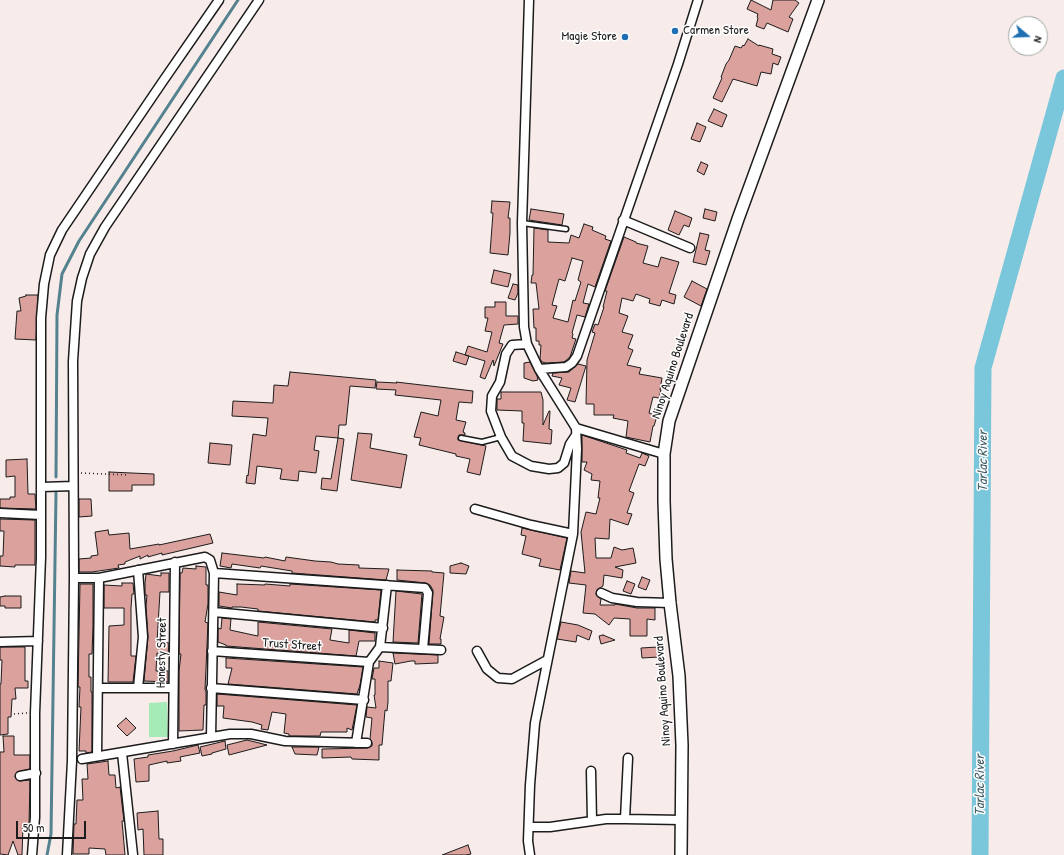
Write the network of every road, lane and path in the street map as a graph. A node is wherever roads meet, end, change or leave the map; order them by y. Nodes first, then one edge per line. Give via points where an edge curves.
1 (219, 0) edge
2 (259, 0) edge
3 (529, 0) edge
4 (698, 0) edge
5 (818, 0) edge
6 (623, 220) junction
7 (522, 223) junction
8 (566, 229) dead end
9 (690, 248) dead end
10 (527, 344) junction
11 (539, 369) junction
12 (576, 431) junction
13 (501, 437) junction
14 (461, 438) dead end
15 (664, 454) junction
16 (73, 473) junction
17 (128, 475) dead end
18 (74, 486) junction
19 (42, 487) junction
20 (475, 509) dead end
21 (0, 513) edge
22 (41, 514) junction
23 (573, 534) junction
24 (175, 562) junction
25 (138, 570) junction
26 (214, 573) junction
27 (74, 578) junction
28 (98, 578) junction
29 (387, 585) junction
30 (602, 593) dead end
31 (670, 603) junction
32 (214, 612) junction
33 (382, 628) junction
34 (38, 641) junction
35 (0, 642) edge
36 (380, 647) junction
37 (423, 649) junction
38 (441, 650) dead end
39 (212, 651) junction
40 (478, 651) dead end
41 (547, 660) junction
42 (369, 662) junction
43 (98, 688) junction
44 (138, 688) junction
45 (174, 688) junction
46 (211, 688) junction
47 (364, 700) junction
48 (35, 713) junction
49 (14, 714) dead end
50 (211, 737) junction
51 (356, 743) junction
52 (367, 743) dead end
53 (173, 744) junction
54 (122, 753) junction
55 (97, 756) junction
56 (628, 758) dead end
57 (82, 759) dead end
58 (591, 771) dead end
59 (36, 773) junction
60 (20, 776) dead end
61 (625, 819) junction
62 (682, 820) junction
63 (592, 821) junction
64 (529, 826) junction
65 (32, 855) edge
66 (67, 855) edge
67 (133, 855) edge
68 (530, 855) edge
69 (681, 855) edge

1 - 19 street via 66,224 50,255 44,284 42,318
2 - 16 street via 105,227 90,254 77,301 73,361
3 - 7 street
4 - 6 street
5 - 15 main road, Ninoy Aquino Boulevard via 684,374 669,421
6 - 9 street
6 - 11 street via 577,356 566,367
7 - 8 lane
7 - 10 street via 524,327
10 - 11 street
10 - 13 street via 512,344 506,354 500,382 492,396 491,411
11 - 12 street
12 - 13 street via 564,463 549,470 531,466 512,456
12 - 15 street
12 - 23 street
13 - 14 lane via 482,442
15 - 31 main road, Ninoy Aquino Boulevard via 666,559
16 - 17 path
16 - 18 street
18 - 19 street
18 - 27 street
19 - 22 street
20 - 23 street
21 - 22 street
22 - 34 street
23 - 41 street
24 - 25 street
24 - 26 street via 205,557 210,560
24 - 45 street, Honesty Street
25 - 28 street
25 - 44 street via 143,637
26 - 29 street
26 - 32 street
27 - 28 street
27 - 66 street via 72,761
28 - 43 street
29 - 33 street
29 - 37 street via 428,590
30 - 31 street via 612,598 636,602
31 - 62 main road, Ninoy Aquino Boulevard via 679,676
32 - 33 street
32 - 39 street
33 - 36 street
34 - 35 street
34 - 48 street
36 - 37 street
36 - 42 street
37 - 38 street
39 - 42 street, Trust Street
39 - 46 street
40 - 41 street via 486,669 498,678 512,679
41 - 64 street via 535,723
42 - 47 street
43 - 44 street
43 - 55 street
44 - 45 street
45 - 53 street, Honesty Street
46 - 47 street
46 - 50 street
47 - 51 street
48 - 49 path
48 - 59 street
50 - 51 street via 251,734 285,741
50 - 53 street
51 - 52 street
53 - 54 street
54 - 55 street
54 - 67 street
55 - 57 street
56 - 61 street
58 - 63 street
59 - 60 street
59 - 65 street
61 - 62 street
61 - 63 street
62 - 69 main road, Ninoy Aquino Boulevard
63 - 64 street via 550,827
64 - 68 street

